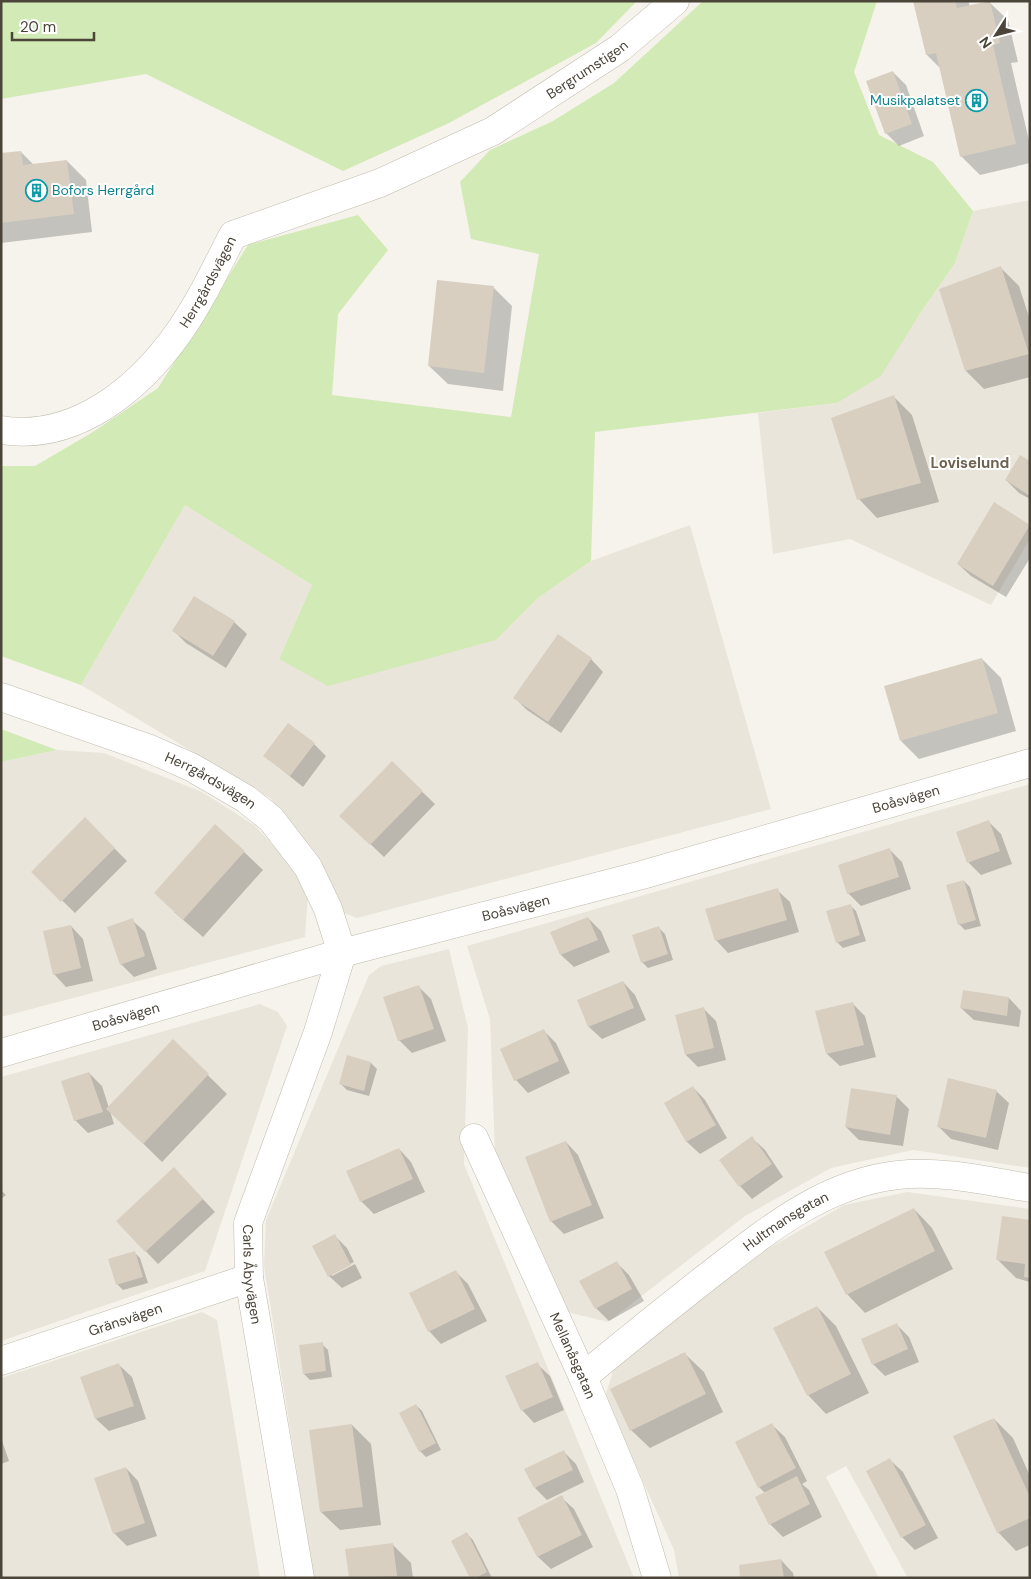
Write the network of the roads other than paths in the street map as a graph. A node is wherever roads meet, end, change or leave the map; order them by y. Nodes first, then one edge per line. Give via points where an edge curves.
1 (676, 1) edge
2 (492, 132) joint
3 (1, 430) edge
4 (1, 697) edge
5 (1030, 763) edge
6 (342, 953) junction
7 (1, 1053) edge
8 (474, 1138) dead end
9 (1030, 1188) edge
10 (250, 1278) junction
11 (1, 1360) edge
12 (583, 1377) junction
13 (300, 1578) edge
14 (657, 1578) edge

1 - 2 street, Bergrumstigen via 620,48
2 - 3 street, Herrgårdsvägen via 380,183 233,235 179,332 151,367 127,390 93,414 59,428 19,433
4 - 6 street, Herrgårdsvägen via 150,749 191,767 246,799 271,819 308,867 328,909
5 - 6 street, Boåsvägen via 642,874
6 - 7 street, Boåsvägen
6 - 10 street, Carls Åbyvägen via 318,1032 248,1223
8 - 12 street, Mellanåsgatan
9 - 12 street, Hultmansgatan via 946,1174 898,1175 859,1184 816,1200 770,1228
10 - 11 street, Gränsvägen
10 - 13 street, Carls Åbyvägen
12 - 14 street, Mellanåsgatan via 630,1488

